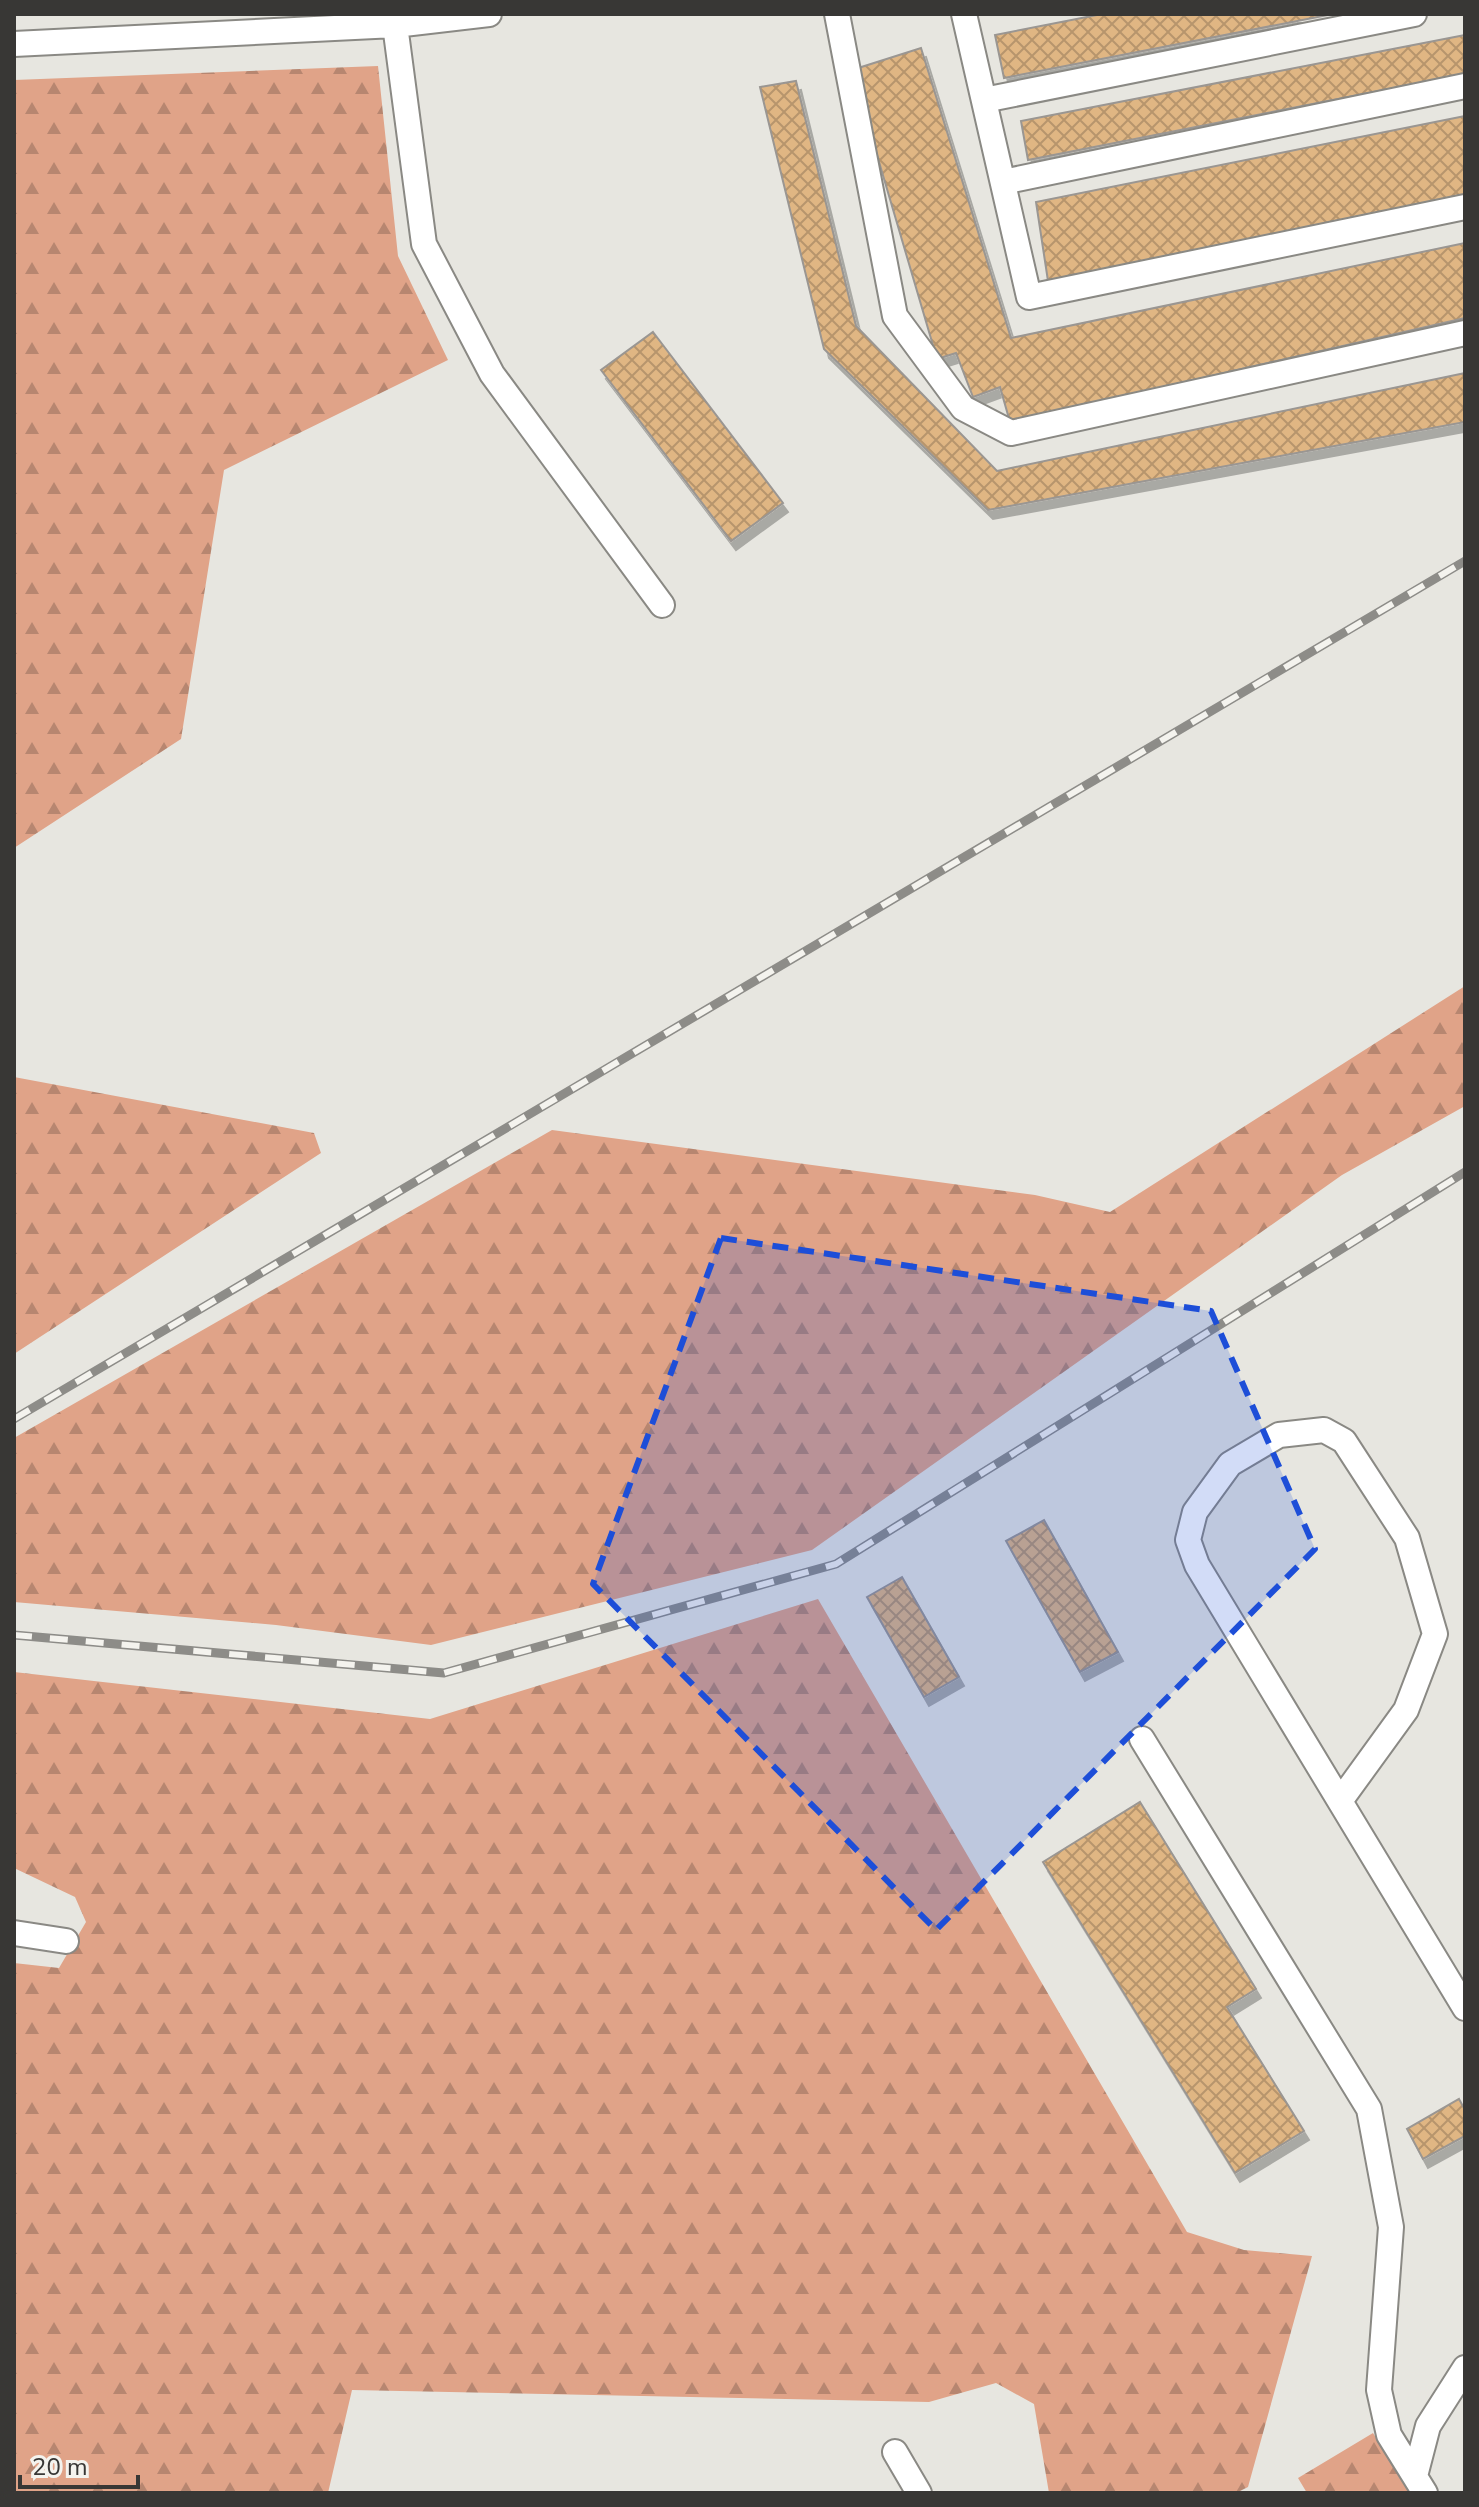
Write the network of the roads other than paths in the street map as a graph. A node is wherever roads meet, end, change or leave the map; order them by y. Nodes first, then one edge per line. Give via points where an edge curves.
1 (489, 14) edge
2 (837, 14) edge
3 (964, 14) edge
4 (1414, 14) edge
5 (395, 25) junction
6 (14, 44) edge
7 (1465, 86) edge
8 (984, 100) junction
9 (1003, 182) junction
10 (1465, 207) edge
11 (1465, 333) edge
12 (662, 605) dead end
13 (1142, 1739) dead end
14 (1340, 1801) junction
15 (14, 1933) edge
16 (66, 1941) dead end
17 (1465, 2008) edge
18 (1465, 2368) edge
19 (895, 2452) dead end
20 (1420, 2485) edge
21 (919, 2493) edge

1 - 5 lane
2 - 11 lane via 895,316 963,408 1011,433
3 - 8 lane
4 - 8 lane
5 - 6 lane
5 - 12 lane via 424,244 492,374
7 - 9 lane
8 - 9 lane
9 - 10 lane via 1029,297
13 - 20 lane via 1369,2109 1391,2227 1379,2390 1389,2435
14 - 14 lane via 1197,1565 1188,1540 1195,1512 1230,1464 1279,1435 1324,1430 1344,1441 1407,1538 1435,1634 1406,1710
14 - 17 lane
15 - 16 lane
18 - 20 lane via 1428,2426
19 - 21 lane

